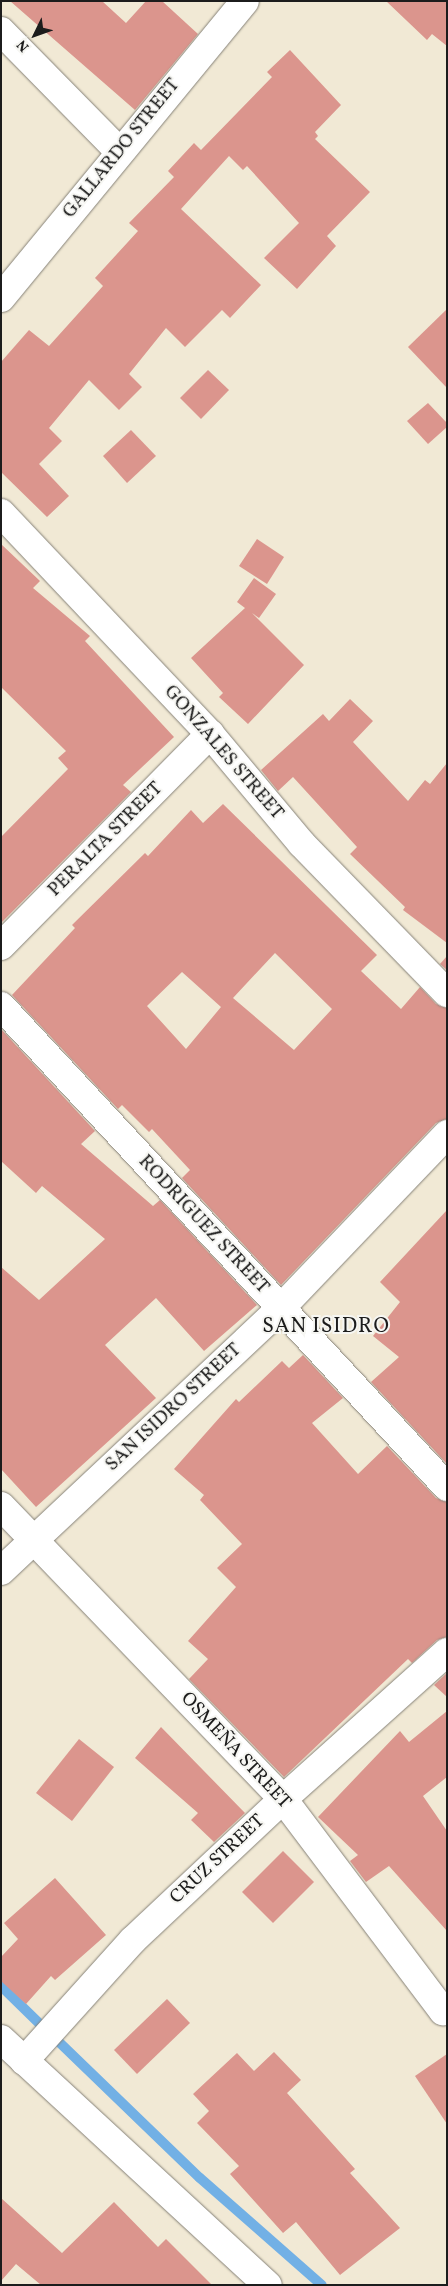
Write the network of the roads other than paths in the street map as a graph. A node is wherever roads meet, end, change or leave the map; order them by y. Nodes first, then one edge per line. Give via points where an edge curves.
1 (245, 1) edge
2 (1, 32) edge
3 (119, 151) junction
4 (1, 298) edge
5 (1, 513) edge
6 (210, 734) junction
7 (1, 946) edge
8 (447, 993) edge
9 (1, 1006) edge
10 (447, 1134) edge
11 (280, 1309) junction
12 (447, 1487) edge
13 (1, 1506) edge
14 (34, 1539) junction
15 (1, 1571) edge
16 (447, 1652) edge
17 (283, 1799) junction
18 (447, 2009) edge
19 (1, 2039) edge
20 (24, 2061) junction
21 (268, 2285) edge

1 - 3 street, GALLARDO STREET
2 - 3 street
3 - 4 street, GALLARDO STREET
5 - 6 street, GONZALES STREET
6 - 7 street, PERALTA STREET
6 - 8 street, GONZALES STREET via 302,844
9 - 11 street, RODRIGUEZ STREET
10 - 11 street, SAN ISIDRO STREET
11 - 12 street, RODRIGUEZ STREET
11 - 14 street, SAN ISIDRO STREET
13 - 14 street, OSMEÑA STREET
14 - 15 street, SAN ISIDRO STREET
14 - 17 street, OSMEÑA STREET
16 - 17 street, CRUZ STREET
17 - 18 street, OSMEÑA STREET via 443,2011
17 - 20 street, CRUZ STREET via 133,1940
19 - 20 street
20 - 21 street

